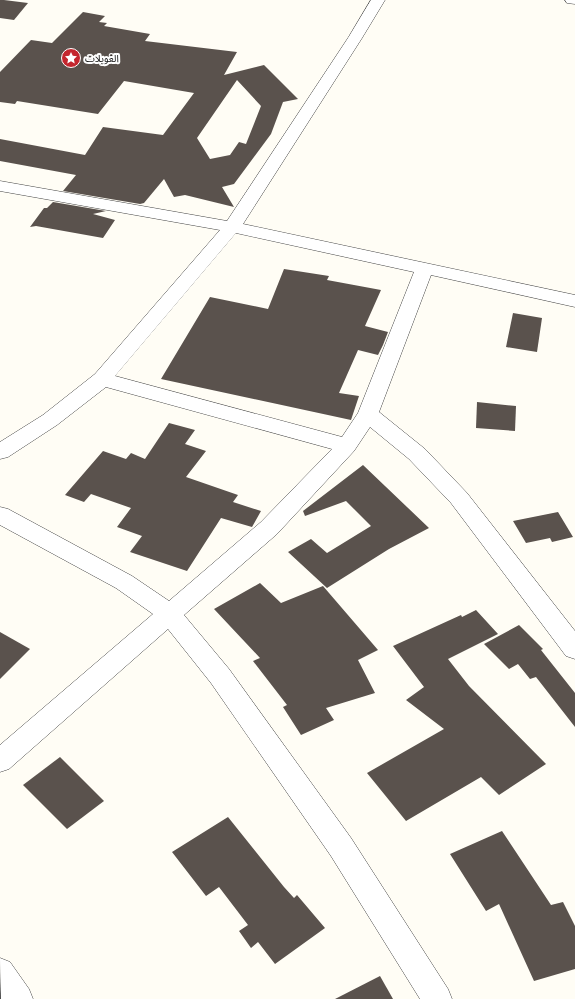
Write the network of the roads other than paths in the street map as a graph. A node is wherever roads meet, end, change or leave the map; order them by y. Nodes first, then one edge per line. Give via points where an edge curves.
1 (378, 0) edge
2 (572, 0) edge
3 (575, 0) edge
4 (0, 186) edge
5 (232, 227) junction
6 (424, 268) junction
7 (575, 301) edge
8 (102, 378) junction
9 (368, 414) junction
10 (346, 446) junction
11 (0, 452) edge
12 (0, 515) edge
13 (170, 614) junction
14 (575, 649) edge
15 (0, 761) edge
16 (0, 972) edge
17 (18, 999) edge
18 (437, 999) edge

1 - 5 street via 356,38
2 - 3 street
4 - 5 street
5 - 6 street
5 - 8 street
6 - 7 street
6 - 9 street
8 - 10 street
8 - 11 street via 50,420
9 - 10 street
9 - 14 street via 417,454 459,498
10 - 13 street via 269,528
12 - 13 street via 124,582
13 - 15 street
13 - 18 street via 220,676 341,847
16 - 17 street

